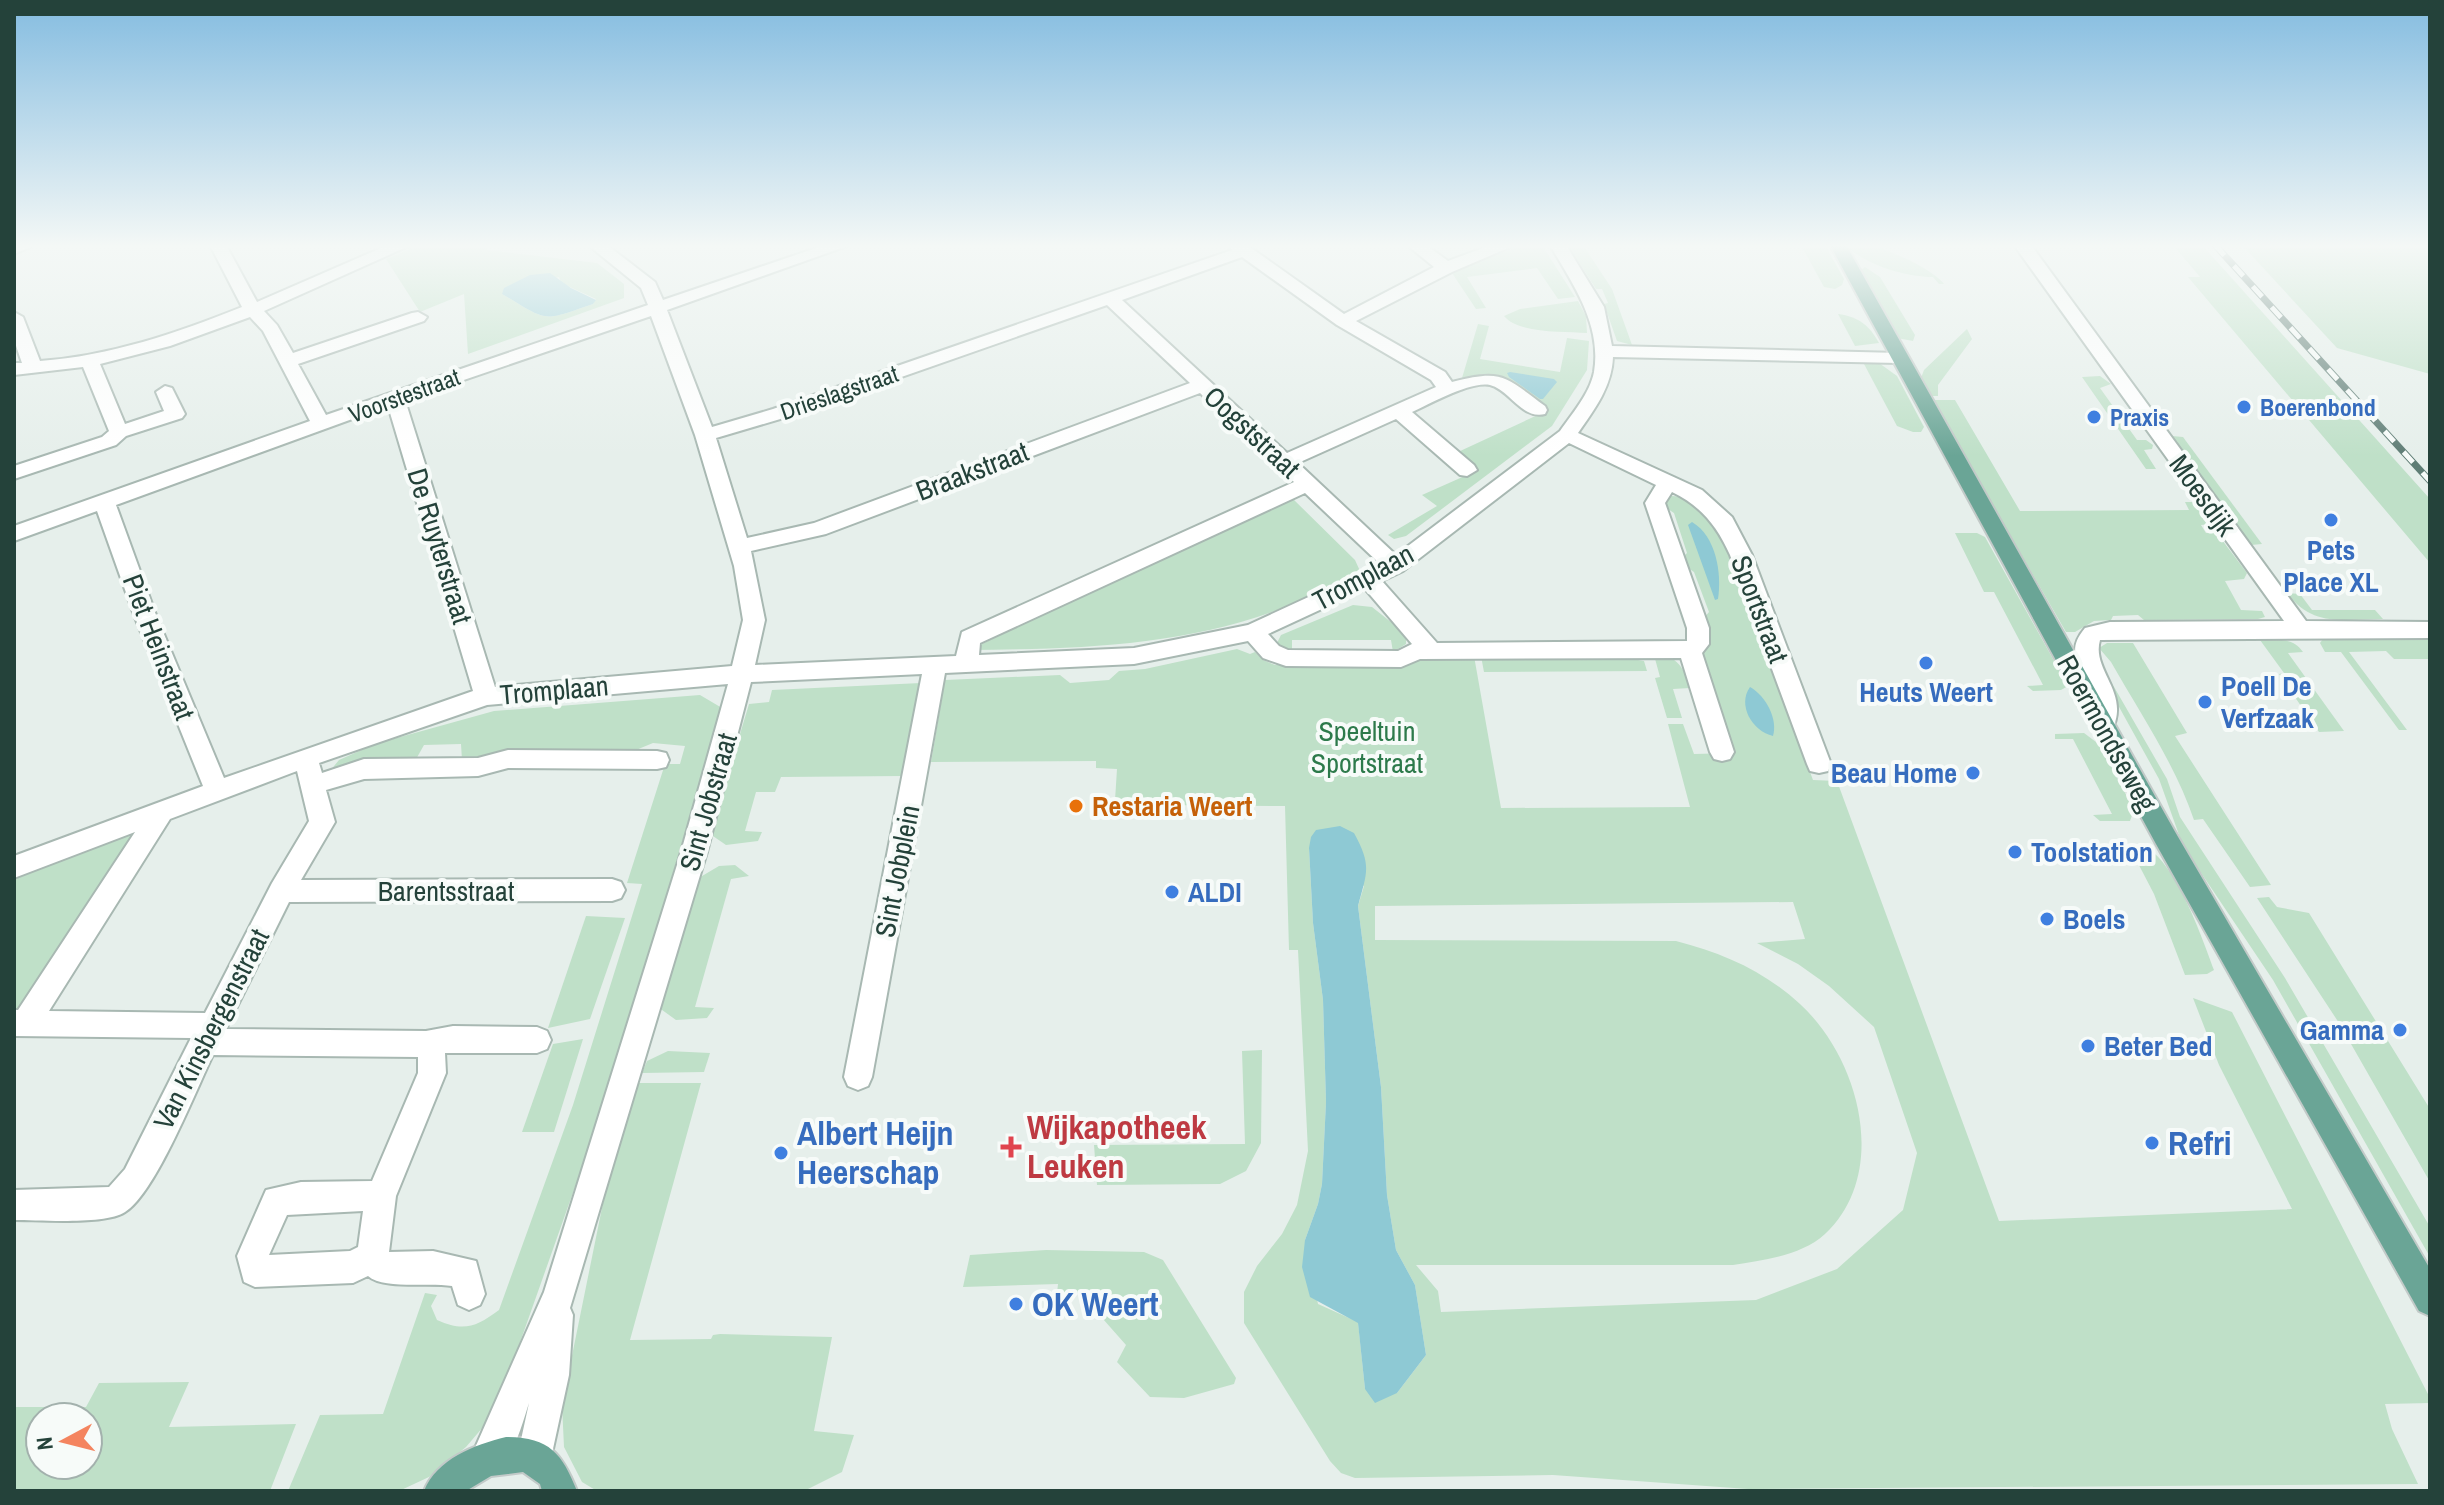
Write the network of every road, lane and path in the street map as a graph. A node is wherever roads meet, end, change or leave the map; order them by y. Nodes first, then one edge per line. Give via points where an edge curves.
1 (235, 315) edge
2 (258, 315) edge
3 (632, 315) edge
4 (659, 315) edge
5 (1057, 315) edge
6 (1128, 315) edge
7 (1335, 315) edge
8 (1354, 315) edge
9 (1597, 315) edge
10 (1876, 315) edge
11 (2073, 315) edge
12 (14, 317) edge
13 (418, 317) dead end
14 (1343, 321) junction
15 (1604, 351) junction
16 (1899, 358) junction
17 (89, 359) junction
18 (288, 361) junction
19 (14, 369) edge
20 (34, 369) junction
21 (1203, 385) junction
22 (1447, 389) junction
23 (165, 392) dead end
24 (395, 397) junction
25 (1538, 410) dead end
26 (1399, 411) junction
27 (322, 425) junction
28 (119, 432) junction
29 (705, 435) junction
30 (1567, 435) junction
31 (1284, 462) junction
32 (1467, 470) dead end
33 (14, 473) edge
34 (1668, 481) junction
35 (1308, 484) junction
36 (104, 501) junction
37 (14, 534) edge
38 (739, 547) junction
39 (1395, 566) junction
40 (1369, 580) junction
41 (2299, 629) junction
42 (2430, 630) edge
43 (1253, 632) junction
44 (1690, 650) junction
45 (1431, 651) junction
46 (966, 664) junction
47 (935, 665) junction
48 (742, 674) junction
49 (486, 696) junction
50 (2103, 726) junction
51 (1722, 752) dead end
52 (657, 760) dead end
53 (1819, 764) dead end
54 (310, 771) junction
55 (217, 791) junction
56 (161, 813) junction
57 (14, 867) edge
58 (612, 890) dead end
59 (281, 891) junction
60 (20, 1023) edge
61 (207, 1034) junction
62 (537, 1040) dead end
63 (426, 1044) junction
64 (858, 1077) dead end
65 (381, 1196) junction
66 (14, 1205) edge
67 (372, 1256) junction
68 (469, 1294) dead end
69 (559, 1296) junction
70 (2430, 1300) edge
71 (488, 1457) junction
72 (534, 1458) junction
73 (441, 1491) edge
74 (560, 1491) edge

1 - 17 street via 157,343
2 - 18 street
3 - 24 street, Voorstestraat
4 - 29 street, Sint Jobstraat
5 - 29 street, Drieslagstraat
6 - 21 street, Oogststraat
7 - 14 street
8 - 14 street
9 - 15 street, Tromplaan
10 - 16 main road, Roermondseweg
11 - 41 street, Moesdijk
12 - 20 street
13 - 18 street
14 - 22 street via 1438,376
15 - 16 street
15 - 30 street, Tromplaan via 1603,374
16 - 50 main road, Roermondseweg
17 - 20 street
17 - 28 street
18 - 27 street
19 - 20 street
21 - 31 street, Oogststraat
21 - 38 street, Braakstraat via 819,529
22 - 25 street via 1485,379 1499,381
22 - 26 street
23 - 28 street via 175,414
24 - 27 street, Voorstestraat
24 - 49 street, De Ruyterstraat
26 - 31 street
26 - 32 street
27 - 36 street, Voorstestraat
28 - 33 street via 109,441
29 - 38 street, Sint Jobstraat
30 - 34 street, Sportstraat
30 - 39 street, Tromplaan
31 - 35 street, Oogststraat
34 - 44 street via 1655,503 1698,628 1698,644
34 - 53 street, Sportstraat via 1695,495 1725,522
35 - 39 street, Oogststraat
35 - 46 street via 970,638
36 - 37 street, Voorstestraat
36 - 55 street, Piet Heinstraat
38 - 48 street, Sint Jobstraat via 754,620
39 - 40 street, Tromplaan
40 - 43 street, Tromplaan
40 - 45 street
41 - 42 street
41 - 50 street via 2093,634 2086,657 2105,692
43 - 45 street via 1271,652 1286,658 1401,659
43 - 46 street, Tromplaan via 1134,656
44 - 45 street
44 - 51 street
46 - 47 street, Tromplaan
47 - 48 street, Tromplaan
47 - 64 street, Sint Jobplein
48 - 49 street, Tromplaan
48 - 69 street, Sint Jobstraat via 694,852
49 - 54 street, Tromplaan
50 - 70 main road, Roermondseweg
52 - 54 street, Tromplaan via 508,759 478,767
54 - 55 street, Tromplaan
54 - 59 street, Van Kinsbergenstraat via 322,822
55 - 56 street, Tromplaan
56 - 57 street, Tromplaan
56 - 60 street
58 - 59 street, Barentsstraat
59 - 61 street, Van Kinsbergenstraat
60 - 61 street
61 - 63 street
61 - 66 street, Van Kinsbergenstraat via 136,1179 116,1201
62 - 63 street via 453,1039
63 - 65 street via 432,1073
65 - 67 street
65 - 67 street via 277,1201 253,1256 255,1271 353,1267
67 - 68 street via 381,1268 465,1272
69 - 71 street, Sint Jobstraat
69 - 72 street, Sint Jobstraat via 550,1386
71 - 72 main road
71 - 73 main road
72 - 74 main road via 549,1469

